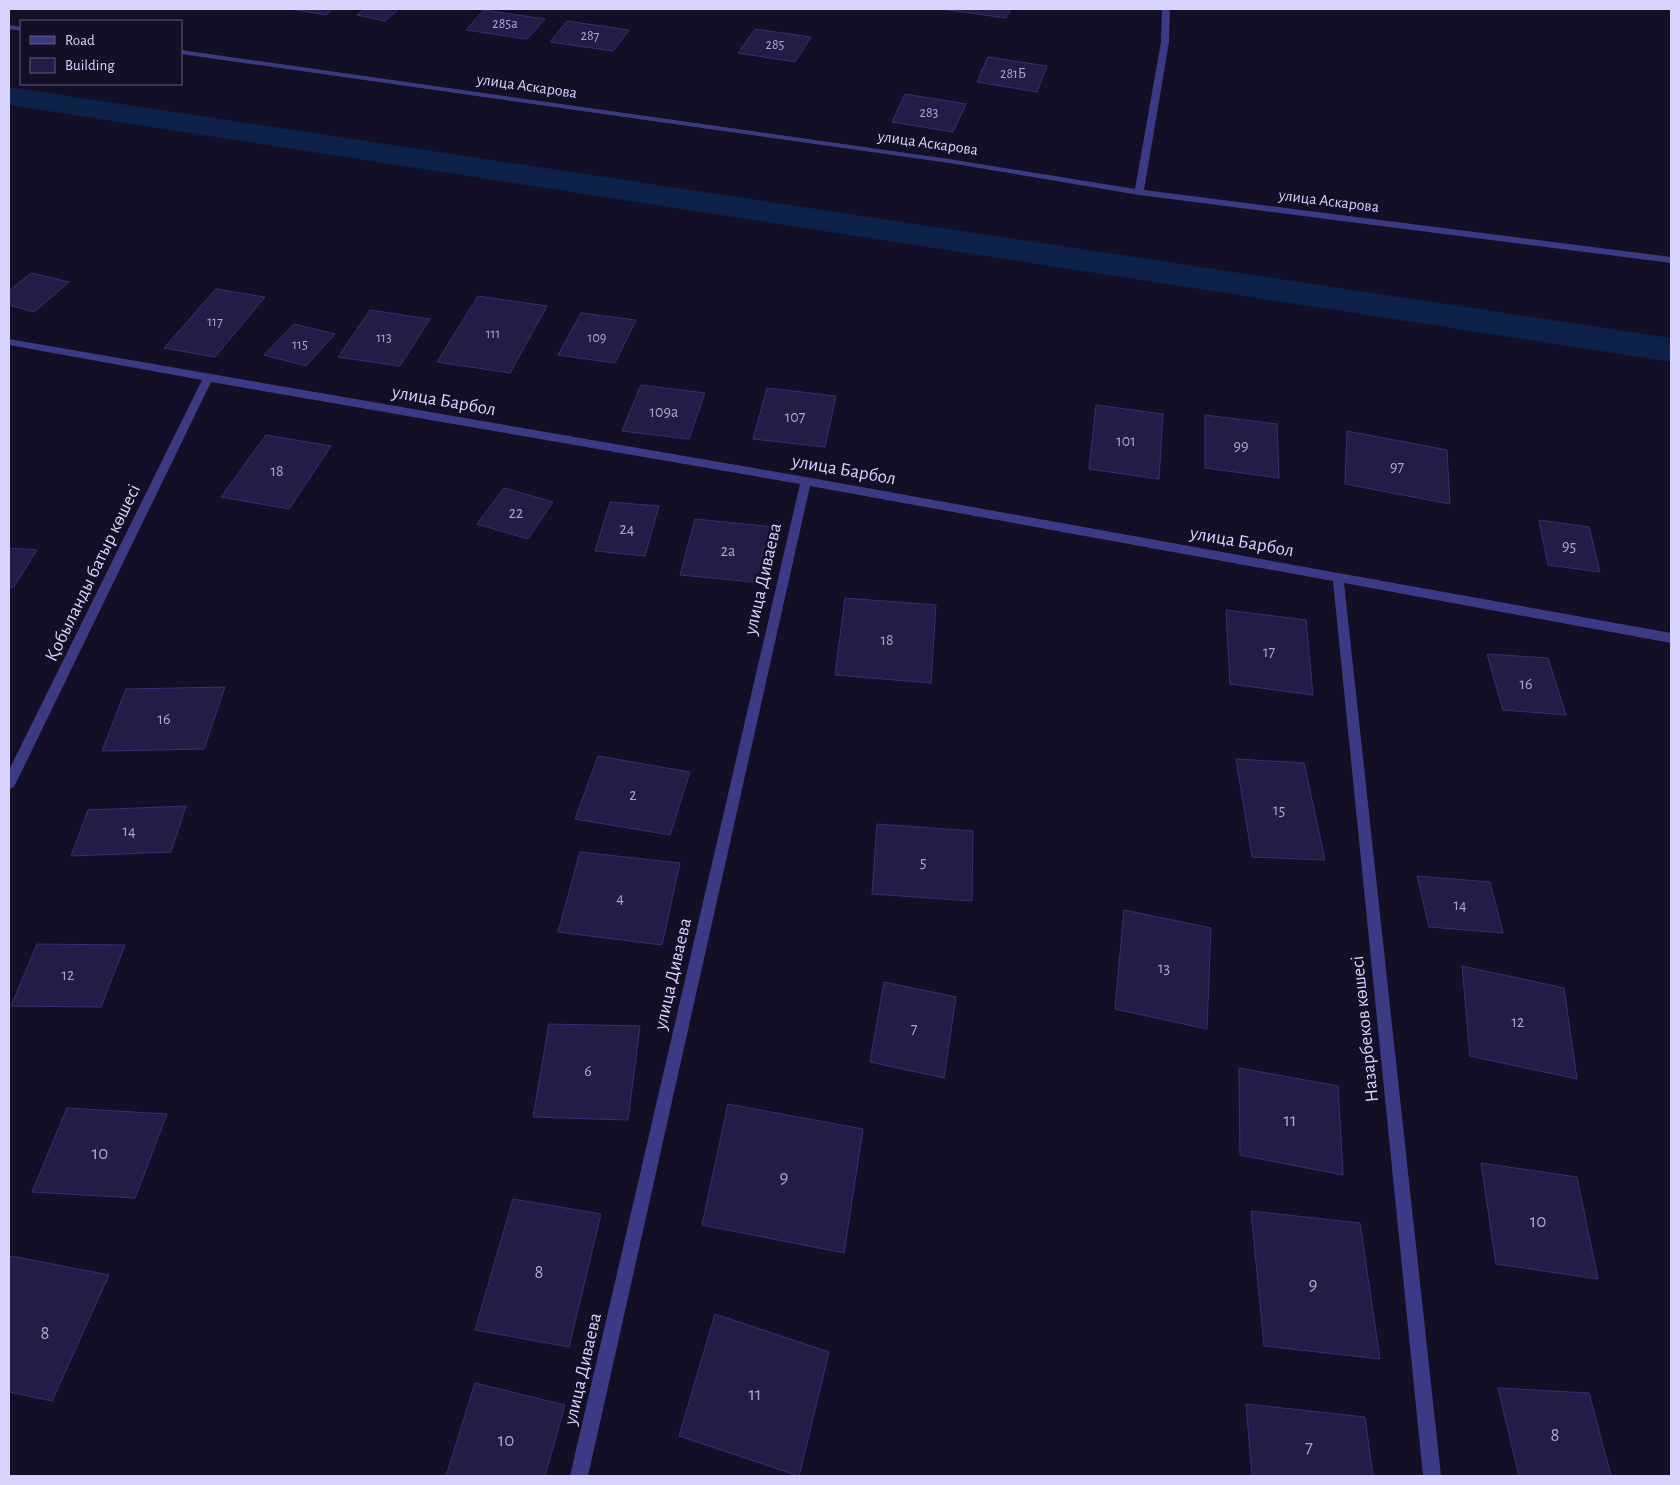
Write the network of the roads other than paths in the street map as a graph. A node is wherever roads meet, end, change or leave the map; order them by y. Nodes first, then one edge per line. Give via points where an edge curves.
1 (1166, 9) edge
2 (182, 52) edge
3 (1139, 192) junction
4 (1671, 260) edge
5 (9, 342) edge
6 (208, 378) junction
7 (806, 481) junction
8 (1338, 577) junction
9 (1671, 638) edge
10 (9, 783) edge
11 (579, 1476) edge
12 (1432, 1476) edge

1 - 3 street via 1164,42
2 - 3 street, улица Аскарова via 939,159
3 - 4 street, улица Аскарова
5 - 6 street, улица Барбол
6 - 7 street, улица Барбол
6 - 10 street, Қобыланды батыр көшесі
7 - 8 street, улица Барбол
7 - 11 street, улица Диваева
8 - 9 street, улица Барбол
8 - 12 street, Назарбеков көшесі

